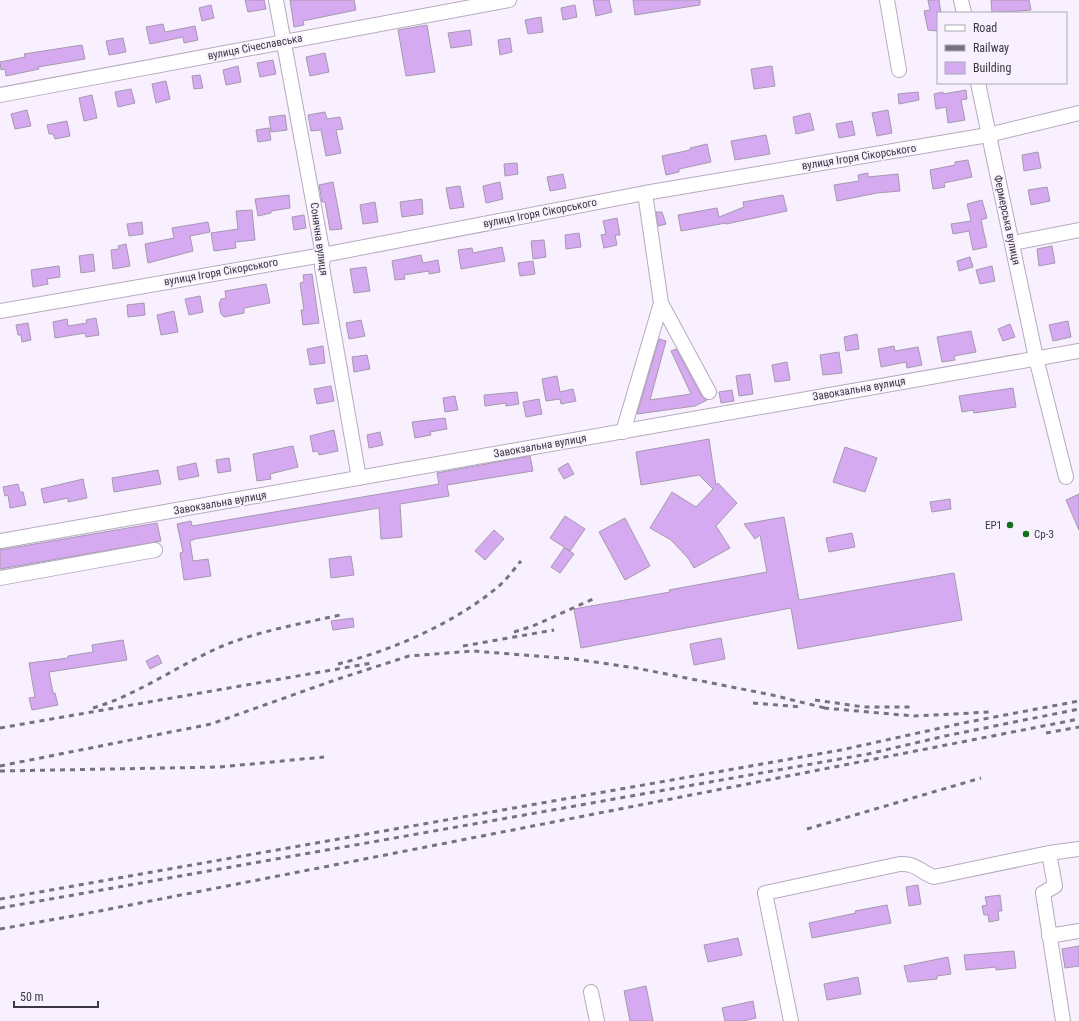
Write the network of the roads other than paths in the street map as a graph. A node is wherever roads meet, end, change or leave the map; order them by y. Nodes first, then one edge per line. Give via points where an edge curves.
1 (276, 0) edge
2 (509, 0) edge
3 (886, 0) edge
4 (961, 0) edge
5 (964, 12) edge
6 (283, 41) junction
7 (899, 70) dead end
8 (978, 84) edge
9 (0, 95) edge
10 (1079, 113) edge
11 (988, 135) junction
12 (645, 193) junction
13 (1079, 230) edge
14 (1013, 243) junction
15 (323, 254) junction
16 (661, 304) junction
17 (0, 311) edge
18 (1079, 351) edge
19 (1036, 358) junction
20 (709, 392) dead end
21 (623, 432) junction
22 (1066, 476) dead end
23 (359, 478) junction
24 (0, 541) edge
25 (155, 550) dead end
26 (0, 578) edge
27 (1079, 849) edge
28 (1049, 853) junction
29 (1079, 931) edge
30 (1049, 936) junction
31 (591, 992) dead end
32 (598, 1021) edge
33 (791, 1021) edge
34 (1062, 1021) edge

1 - 6 street, Сонячна вулиця
2 - 6 street, вулиця Січеславська
3 - 7 street
4 - 5 street
6 - 9 street, вулиця Січеславська
6 - 15 street, Сонячна вулиця
8 - 11 street, Фермерська вулиця
10 - 11 street, вулиця Ігоря Сікорського
11 - 12 street, вулиця Ігоря Сікорського
11 - 14 street, Фермерська вулиця
12 - 15 street, вулиця Ігоря Сікорського
12 - 16 street
13 - 14 street
14 - 19 street, Фермерська вулиця
15 - 17 street, вулиця Ігоря Сікорського
15 - 23 street, Сонячна вулиця via 322,267
16 - 20 street
16 - 21 street
18 - 19 street, Завокзальна вулиця
19 - 21 street, Завокзальна вулиця
19 - 22 street, Фермерська вулиця
21 - 23 street, Завокзальна вулиця
23 - 24 street, Завокзальна вулиця
25 - 26 street
27 - 28 street
28 - 30 street via 1055,886 1042,893
28 - 33 street via 934,876 915,865 900,864 765,893
29 - 30 street
30 - 34 street
31 - 32 street

